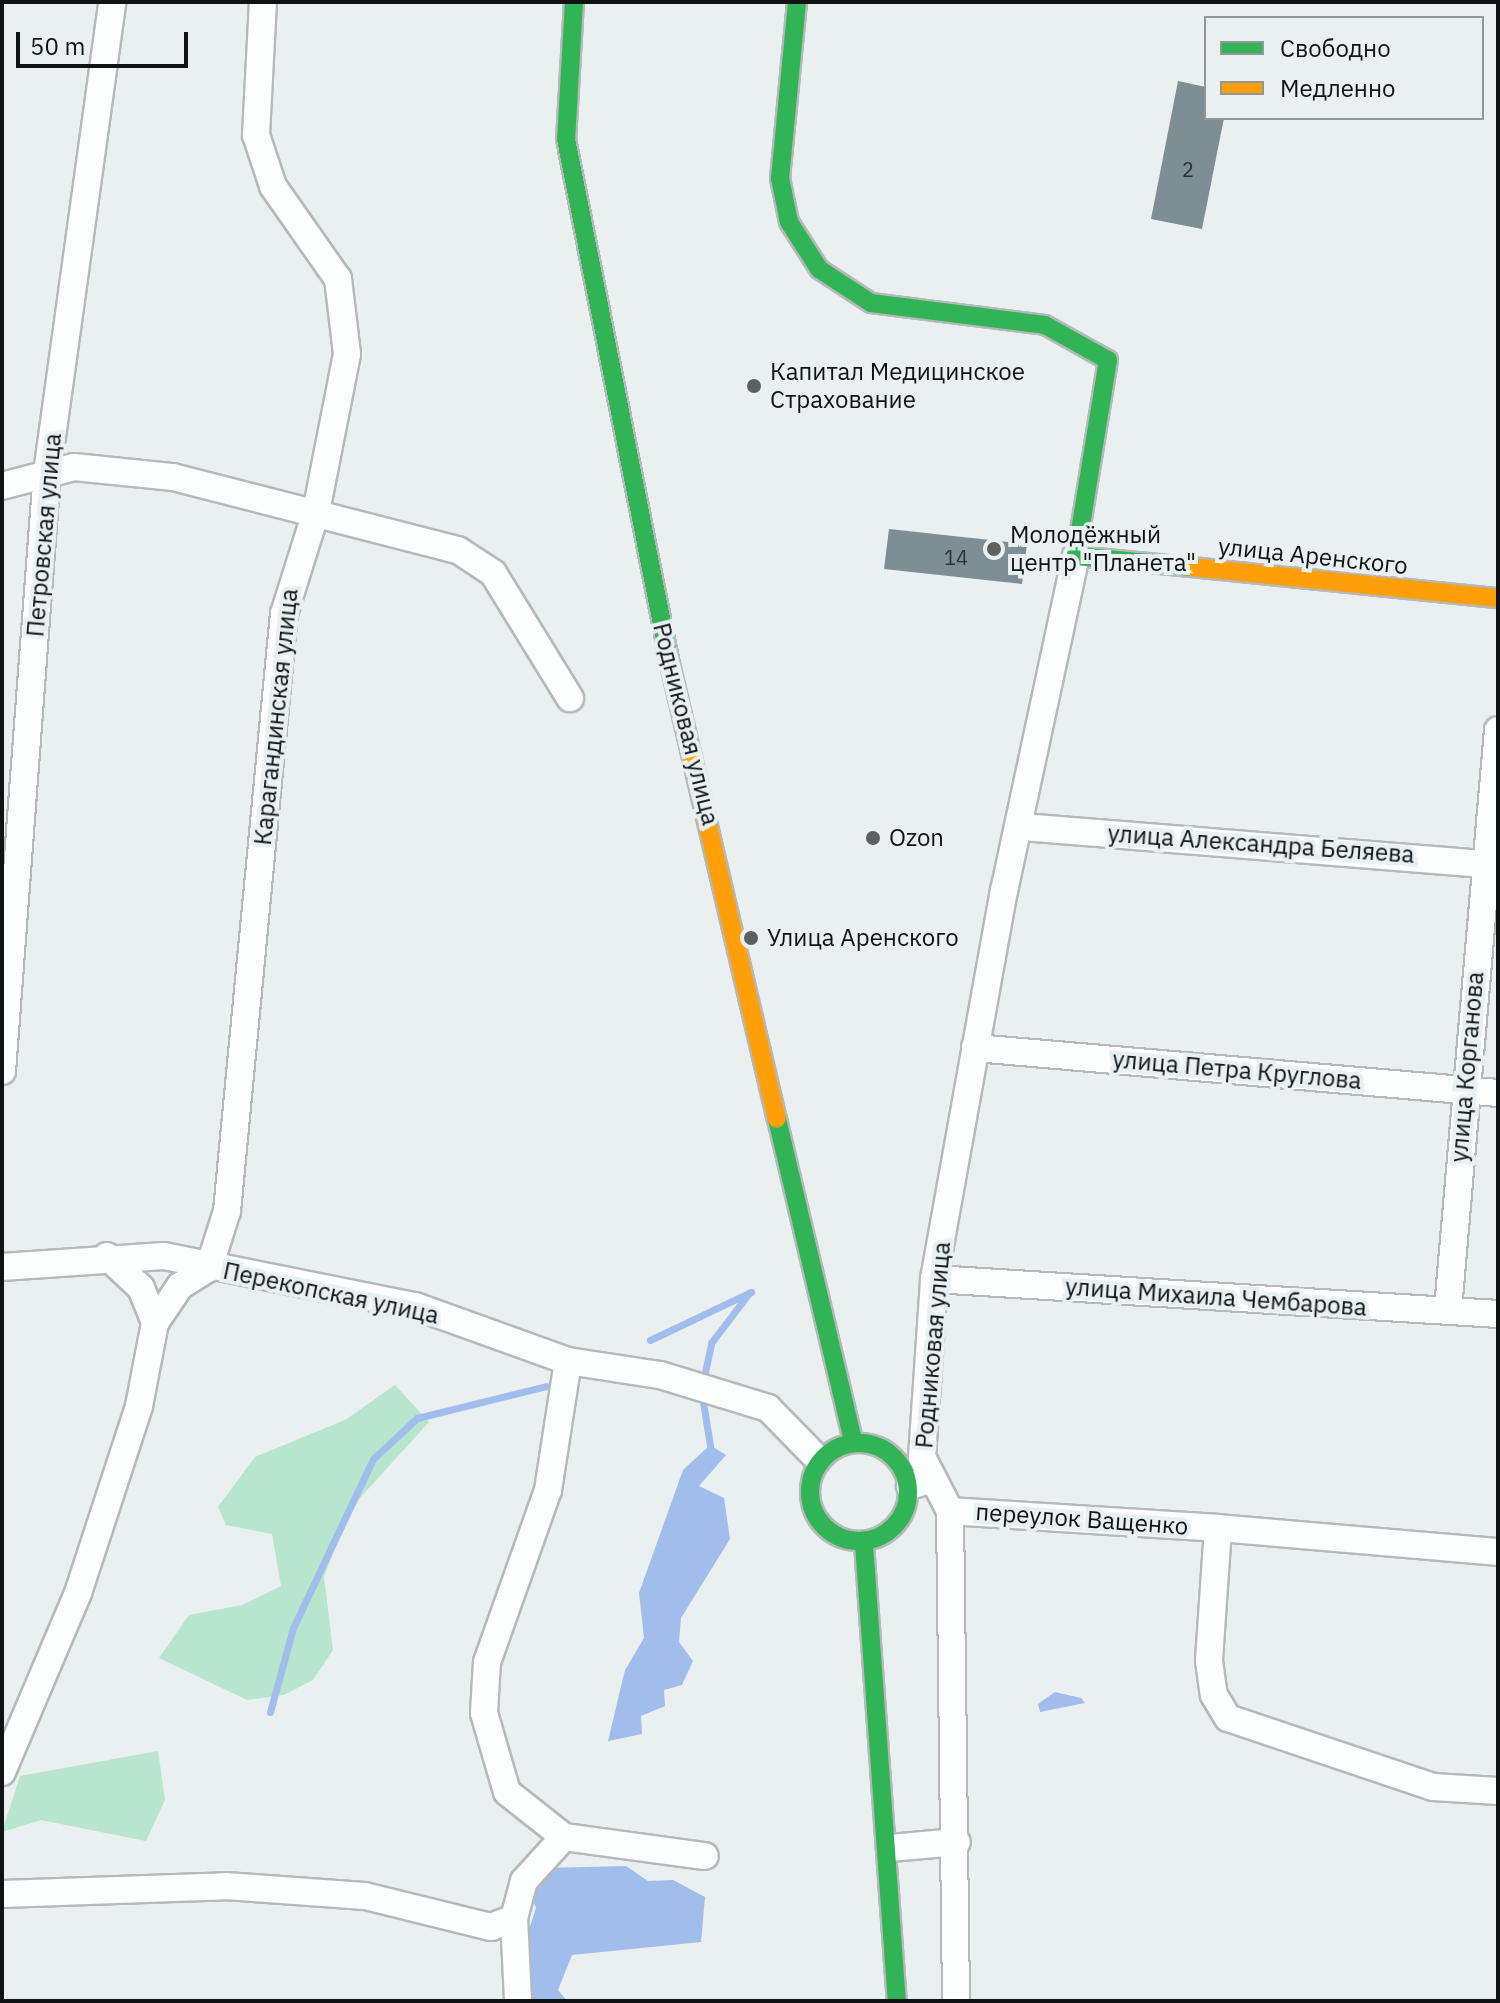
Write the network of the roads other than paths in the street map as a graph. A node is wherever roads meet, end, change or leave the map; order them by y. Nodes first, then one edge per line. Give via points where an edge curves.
1 (112, 2) edge
2 (263, 2) edge
3 (574, 2) edge
4 (797, 2) edge
5 (47, 473) junction
6 (2, 486) edge
7 (316, 512) junction
8 (1076, 556) junction
9 (1498, 598) edge
10 (570, 698) dead end
11 (1498, 730) edge
12 (1023, 827) junction
13 (1492, 864) edge
14 (975, 1048) junction
15 (2, 1071) edge
16 (1464, 1090) junction
17 (1498, 1093) edge
18 (107, 1256) junction
19 (2, 1267) edge
20 (209, 1268) junction
21 (934, 1279) junction
22 (1448, 1309) junction
23 (1498, 1314) edge
24 (155, 1323) junction
25 (568, 1361) junction
26 (853, 1440) junction
27 (818, 1459) junction
28 (922, 1482) junction
29 (950, 1511) junction
30 (1218, 1528) junction
31 (864, 1544) junction
32 (1498, 1552) edge
33 (2, 1772) edge
34 (1498, 1791) edge
35 (564, 1837) junction
36 (957, 1842) junction
37 (890, 1848) junction
38 (705, 1856) dead end
39 (2, 1894) edge
40 (514, 1918) junction
41 (518, 2001) edge
42 (897, 2001) edge
43 (956, 2001) edge

1 - 5 street, Петровская улица
2 - 7 street, Карагандинская улица via 256,135 273,186 338,279 348,329
3 - 26 main road, Родниковая улица via 566,139 602,336 649,576
4 - 8 main road, Родниковая улица via 780,178 789,222 819,269 871,303 1045,325 1108,360
5 - 6 street
5 - 7 street via 92,467 173,477
5 - 15 street, Петровская улица
7 - 10 street via 458,550 493,573
7 - 20 street, Карагандинская улица via 284,614 227,1211
8 - 9 main road, улица Аренского
8 - 12 street, Родниковая улица
11 - 13 street, улица Корганова
12 - 13 street, улица Александра Беляева
12 - 14 street, Родниковая улица
13 - 16 street, улица Корганова
14 - 16 street, улица Петра Круглова
14 - 21 street, Родниковая улица
16 - 17 street, улица Петра Круглова
16 - 22 street, улица Корганова
18 - 19 street, Перекопская улица
18 - 20 street, Перекопская улица via 164,1256
18 - 24 street via 141,1288
20 - 24 street via 180,1286
20 - 25 street, Перекопская улица via 415,1306
21 - 22 street, улица Михаила Чембарова
21 - 28 street, Родниковая улица
22 - 23 street, улица Михаила Чембарова
24 - 33 street via 139,1406 78,1593
25 - 27 street, Перекопская улица via 660,1375 768,1408
25 - 35 street via 548,1490 483,1686 507,1792
26 - 27 main road
26 - 28 main road, Родниковая улица via 891,1451
27 - 31 main road via 807,1498 827,1533
28 - 29 street, Родниковая улица
28 - 31 main road via 899,1524
29 - 30 street, переулок Ващенко
29 - 36 street, Родниковая улица
30 - 32 street
30 - 34 street, переулок Ващенко via 1209,1661 1214,1695 1228,1718 1433,1787
31 - 37 main road
35 - 38 street
35 - 40 street via 524,1881
36 - 37 street
36 - 43 street, Родниковая улица
37 - 42 main road
39 - 40 street via 226,1886 365,1896 491,1927
40 - 41 street

